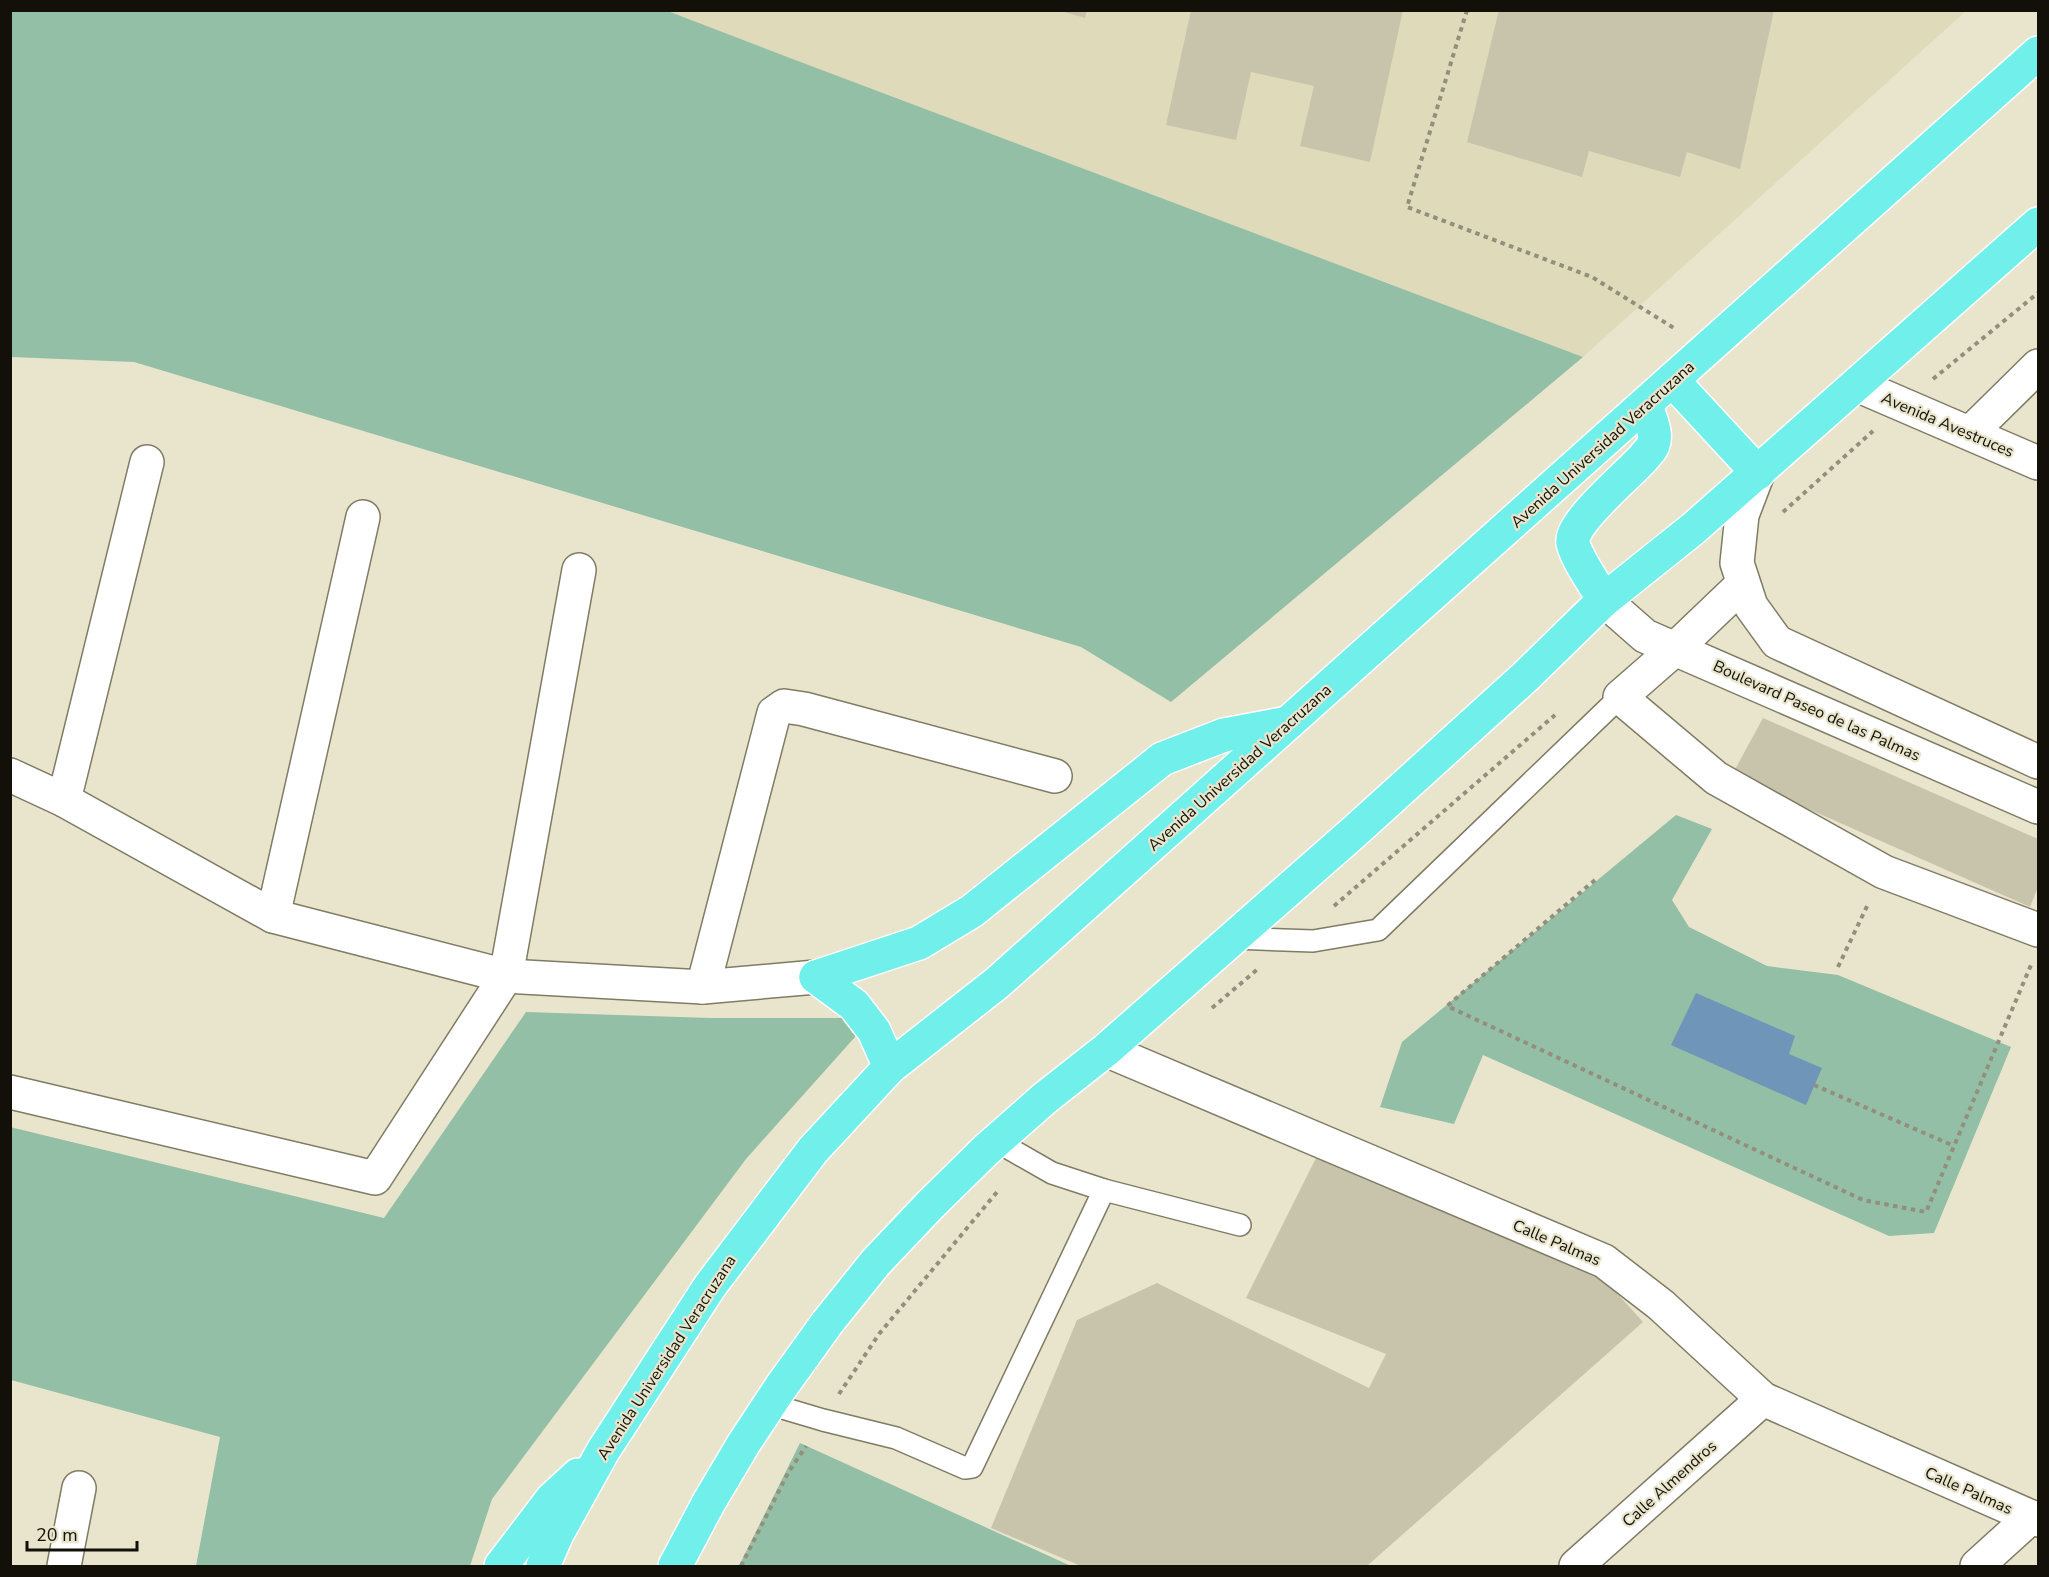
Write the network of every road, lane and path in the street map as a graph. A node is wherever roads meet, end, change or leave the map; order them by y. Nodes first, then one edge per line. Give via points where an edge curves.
1 (1467, 10) edge
2 (2038, 54) edge
3 (2038, 224) edge
4 (2038, 293) edge
5 (1708, 349) junction
6 (2038, 366) edge
7 (1672, 380) junction
8 (1857, 385) junction
9 (1903, 404) junction
10 (1646, 405) junction
11 (1970, 433) junction
12 (147, 462) dead end
13 (2038, 463) edge
14 (1758, 473) junction
15 (1780, 514) dead end
16 (363, 517) dead end
17 (579, 570) dead end
18 (1743, 584) junction
19 (1604, 600) junction
20 (1675, 649) junction
21 (1620, 697) junction
22 (1557, 714) dead end
23 (1288, 723) junction
24 (2038, 762) edge
25 (10, 775) edge
26 (1055, 776) dead end
27 (64, 800) junction
28 (2038, 807) edge
29 (1884, 872) junction
30 (1595, 880) dead end
31 (273, 916) junction
32 (1233, 938) junction
33 (1293, 940) junction
34 (2036, 944) edge
35 (1838, 967) dead end
36 (506, 976) junction
37 (816, 977) junction
38 (703, 987) junction
39 (1204, 1014) dead end
40 (1106, 1050) junction
41 (890, 1067) junction
42 (1814, 1085) dead end
43 (10, 1092) edge
44 (996, 1141) junction
45 (1954, 1146) junction
46 (1028, 1160) junction
47 (1104, 1190) junction
48 (1240, 1225) dead end
49 (1762, 1399) junction
50 (769, 1404) junction
51 (822, 1420) junction
52 (603, 1452) junction
53 (79, 1488) dead end
54 (2035, 1519) edge
55 (64, 1566) edge
56 (501, 1566) edge
57 (543, 1566) edge
58 (675, 1566) edge
59 (741, 1566) edge
60 (1576, 1566) edge
61 (1977, 1566) edge

1 - 5 path via 1407,207 1592,278
2 - 5 main road, Avenida Universidad Veracruzana
3 - 8 main road
4 - 9 path
5 - 7 main road, Avenida Universidad Veracruzana
6 - 11 street
7 - 10 main road, Avenida Universidad Veracruzana
7 - 14 main road
8 - 9 street, Avenida Avestruces
8 - 14 main road
9 - 11 street, Avenida Avestruces
9 - 15 path
10 - 19 main road via 1654,432 1653,446 1585,516 1573,534 1577,553
10 - 23 main road, Avenida Universidad Veracruzana
11 - 13 street, Avenida Avestruces
12 - 27 street
14 - 18 street via 1742,515 1737,563
14 - 19 main road
16 - 31 street
17 - 36 street
18 - 20 street
18 - 24 street via 1751,606 1778,642
19 - 20 street, Boulevard Paseo de las Palmas via 1645,636
19 - 32 main road via 1517,685
20 - 21 street
20 - 28 street, Boulevard Paseo de las Palmas
21 - 29 street via 1716,777
21 - 33 lane via 1378,930 1313,941
22 - 33 path
23 - 37 main road via 1224,735 1162,759 972,911 919,943
23 - 41 main road, Avenida Universidad Veracruzana via 997,983
25 - 27 street
26 - 38 street via 784,706 774,712
27 - 31 street
29 - 34 street
29 - 35 path
30 - 45 path via 1447,1006 1863,1200 1926,1212
31 - 36 street
32 - 33 lane
32 - 40 main road
33 - 39 path
34 - 45 path
36 - 38 street
36 - 43 street via 375,1178
37 - 38 street
37 - 41 main road via 854,1005 874,1031
40 - 44 main road
40 - 49 street, Calle Palmas via 1605,1261 1661,1305
41 - 52 main road, Avenida Universidad Veracruzana via 813,1150 710,1286
42 - 45 path
44 - 46 lane
44 - 50 main road via 876,1263
46 - 47 lane via 1052,1173
46 - 51 path via 879,1334
47 - 48 lane
47 - 51 lane via 972,1467 965,1468 896,1438
49 - 54 street, Calle Palmas
49 - 60 street, Calle Almendros
50 - 51 lane
50 - 58 main road
51 - 59 path via 788,1473
52 - 56 main road via 552,1499
52 - 57 main road, Avenida Universidad Veracruzana via 556,1534
53 - 55 street
54 - 61 street

